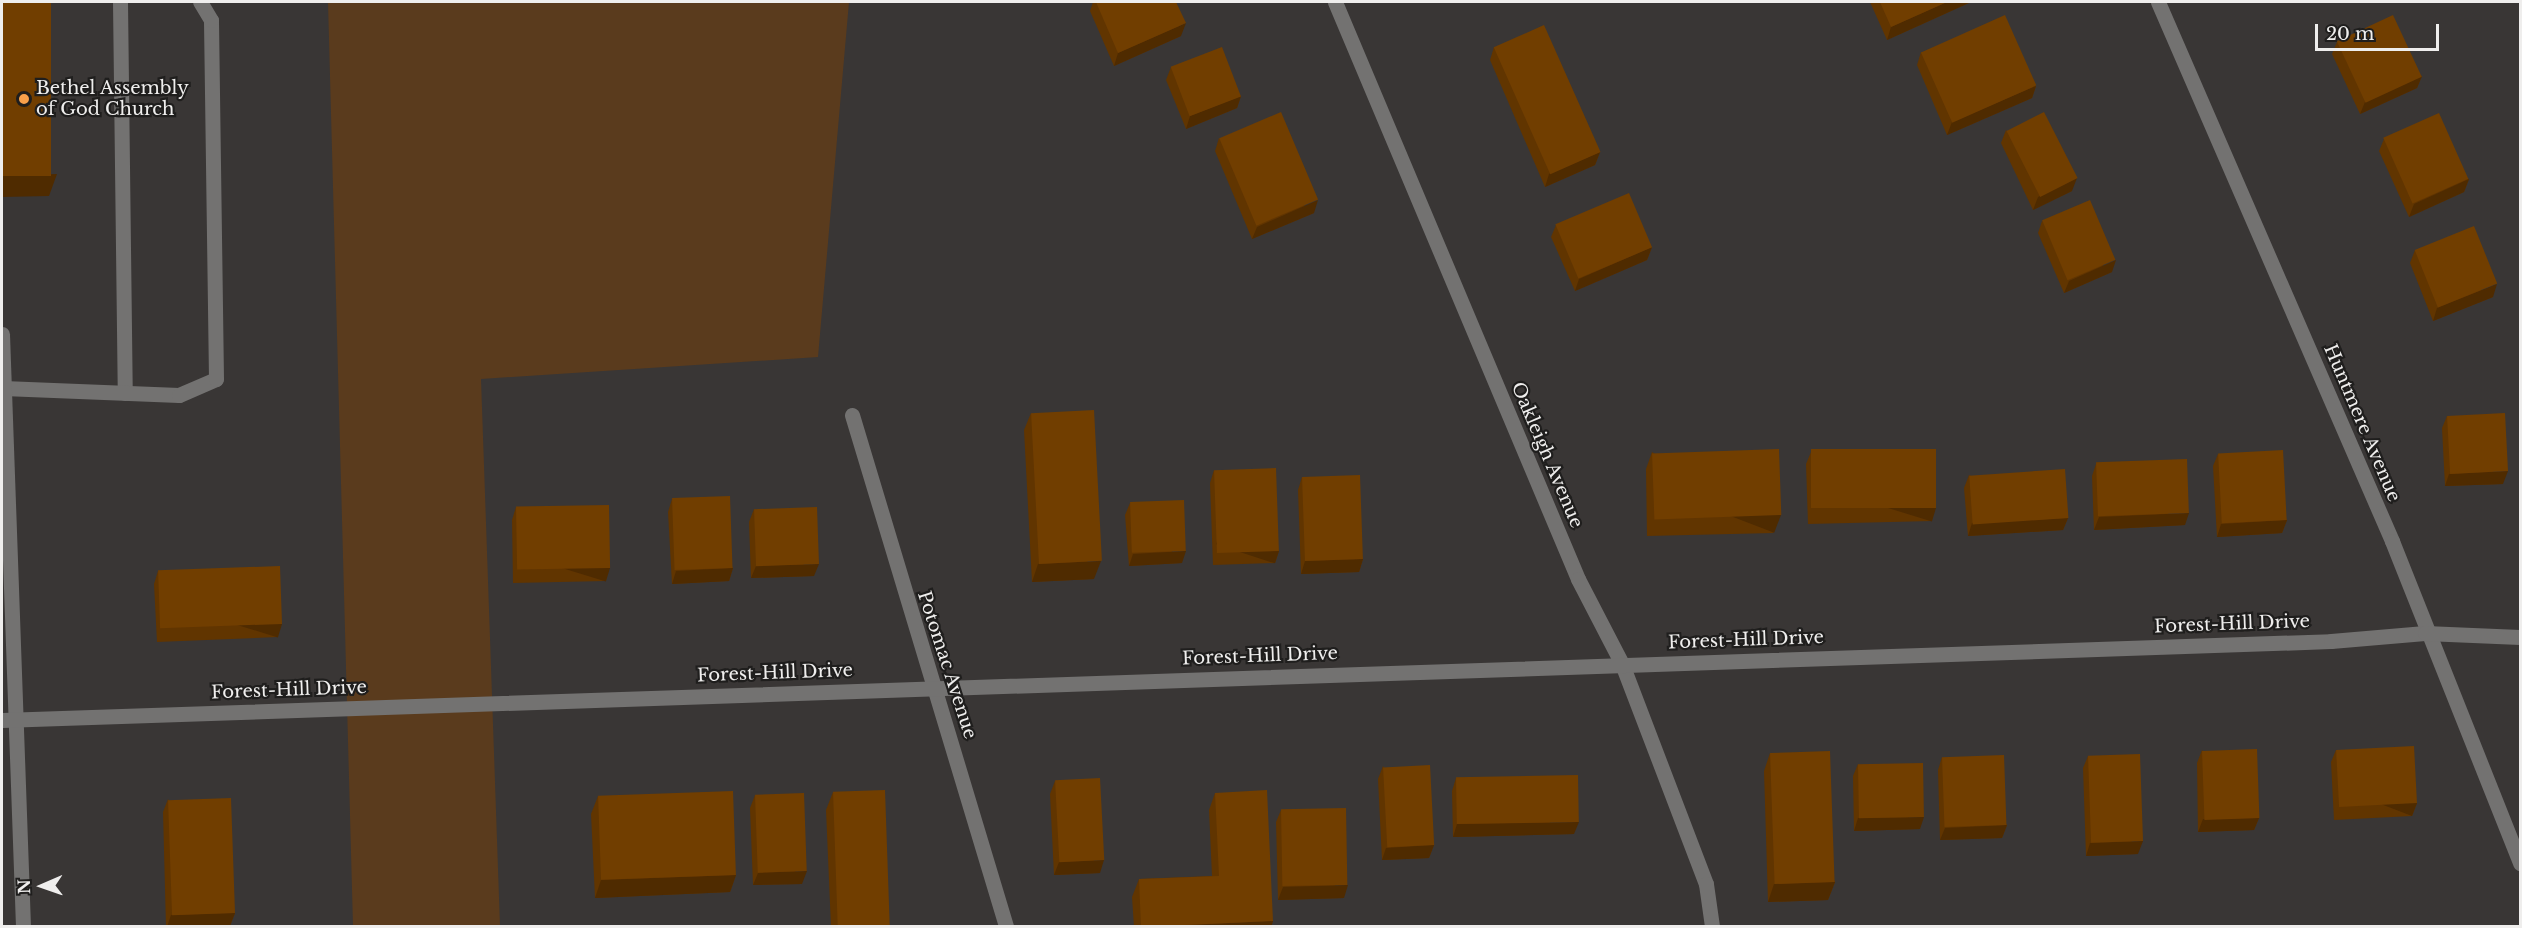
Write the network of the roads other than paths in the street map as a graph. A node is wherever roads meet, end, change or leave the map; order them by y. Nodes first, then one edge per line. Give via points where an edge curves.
1 (120, 2) edge
2 (200, 2) edge
3 (1335, 2) edge
4 (2158, 2) edge
5 (2, 334) edge
6 (3, 388) junction
7 (125, 393) junction
8 (852, 415) dead end
9 (2425, 633) junction
10 (2520, 637) edge
11 (1622, 664) junction
12 (933, 687) junction
13 (9, 720) edge
14 (2520, 863) edge
15 (23, 927) edge
16 (1006, 927) edge
17 (1712, 927) edge

1 - 7 street
2 - 7 street via 212,20 216,379 179,395
3 - 11 street, Oakleigh Avenue via 1578,579
4 - 9 street, Huntmere Avenue via 2392,541
5 - 6 street
6 - 7 street
6 - 13 street
8 - 12 street, Potomac Avenue
9 - 10 street, Forest-Hill Drive
9 - 11 street, Forest-Hill Drive via 2331,641
9 - 14 street, Huntmere Avenue
11 - 12 street, Forest-Hill Drive
11 - 17 street, Oakleigh Avenue via 1706,884
12 - 13 street, Forest-Hill Drive
12 - 16 street, Potomac Avenue
13 - 15 street

